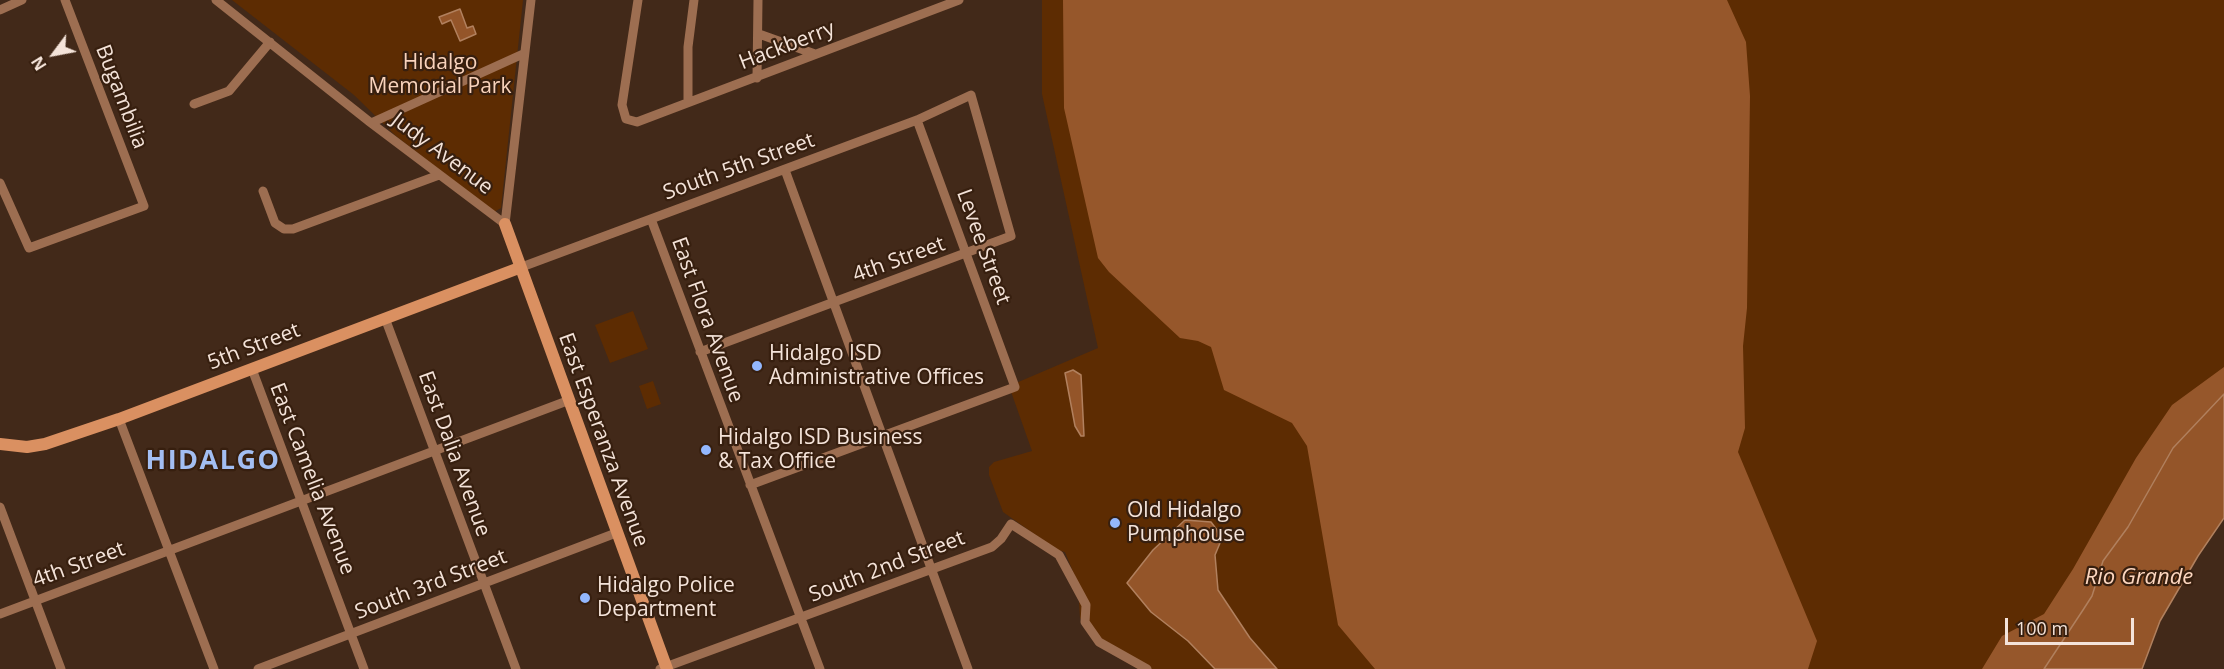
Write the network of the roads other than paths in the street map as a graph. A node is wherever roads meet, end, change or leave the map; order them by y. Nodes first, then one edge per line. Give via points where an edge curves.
1 (22, 0) edge
2 (65, 0) edge
3 (216, 0) edge
4 (531, 0) edge
5 (638, 0) edge
6 (694, 0) edge
7 (758, 0) edge
8 (959, 0) edge
9 (0, 10) edge
10 (759, 34) junction
11 (270, 42) junction
12 (524, 54) junction
13 (815, 54) junction
14 (756, 78) junction
15 (688, 102) junction
16 (194, 104) dead end
17 (917, 120) junction
18 (371, 123) junction
19 (785, 170) junction
20 (439, 175) junction
21 (0, 183) edge
22 (263, 191) dead end
23 (651, 219) junction
24 (505, 224) junction
25 (1011, 236) joint
26 (967, 254) junction
27 (519, 268) junction
28 (833, 303) junction
29 (385, 318) junction
30 (700, 352) junction
31 (252, 369) junction
32 (567, 401) junction
33 (119, 419) junction
34 (883, 436) junction
35 (0, 444) edge
36 (433, 451) junction
37 (750, 485) junction
38 (300, 500) junction
39 (0, 507) edge
40 (616, 533) junction
41 (170, 550) junction
42 (932, 569) junction
43 (484, 584) junction
44 (36, 600) junction
45 (0, 614) edge
46 (800, 619) junction
47 (352, 635) junction
48 (664, 668) edge
49 (61, 669) edge
50 (214, 669) edge
51 (258, 669) edge
52 (364, 669) edge
53 (516, 669) edge
54 (820, 669) edge
55 (968, 669) edge
56 (1147, 669) edge

1 - 9 street
2 - 21 street, Bugambilia via 144,206 30,248
3 - 11 street, Judy Avenue
4 - 12 street
5 - 15 street, Hackberry via 622,105 626,119 637,122
6 - 15 street via 688,47
7 - 10 street
8 - 13 street, Hackberry
10 - 13 street
10 - 14 street
11 - 16 street via 229,91
11 - 18 street, Judy Avenue
12 - 18 street
12 - 24 street
13 - 14 street, Hackberry
14 - 15 street, Hackberry
17 - 19 street, South 5th Street
17 - 25 street, South 5th Street via 971,95
17 - 26 street, Levee Street
18 - 20 street, Judy Avenue
19 - 23 street, South 5th Street
19 - 28 street
20 - 22 street via 293,229 275,224
20 - 24 street, Judy Avenue
23 - 27 street, South 5th Street
23 - 30 street, East Flora Avenue
24 - 27 street, East Esperanza Avenue
25 - 26 street, 4th Street
26 - 28 street, 4th Street
26 - 34 street, Levee Street via 1015,387
27 - 29 street, 5th Street
27 - 32 street, East Esperanza Avenue
28 - 30 street, 4th Street
28 - 34 street
29 - 31 street, 5th Street
29 - 36 street, East Dalia Avenue
30 - 37 street, East Flora Avenue
31 - 33 street, 5th Street
31 - 38 street, East Camelia Avenue
32 - 36 street
32 - 40 street, East Esperanza Avenue
33 - 35 street, 5th Street via 45,444
33 - 41 street
34 - 37 street
34 - 42 street
36 - 38 street, 4th Street
36 - 43 street, East Dalia Avenue
37 - 46 street, East Flora Avenue
38 - 41 street, 4th Street
38 - 47 street, East Camelia Avenue
39 - 44 street
40 - 43 street, South 3rd Street
40 - 48 street, East Esperanza Avenue
41 - 44 street, 4th Street
41 - 50 street
42 - 46 street, South 2nd Street
42 - 55 street
42 - 56 street, South 2nd Street via 996,544 1011,524 1059,555 1086,605 1085,622 1099,642
43 - 47 street, South 3rd Street
43 - 53 street, East Dalia Avenue
44 - 45 street, 4th Street
44 - 49 street
46 - 48 street, South 2nd Street
46 - 54 street, East Flora Avenue
47 - 51 street, South 3rd Street
47 - 52 street, East Camelia Avenue

